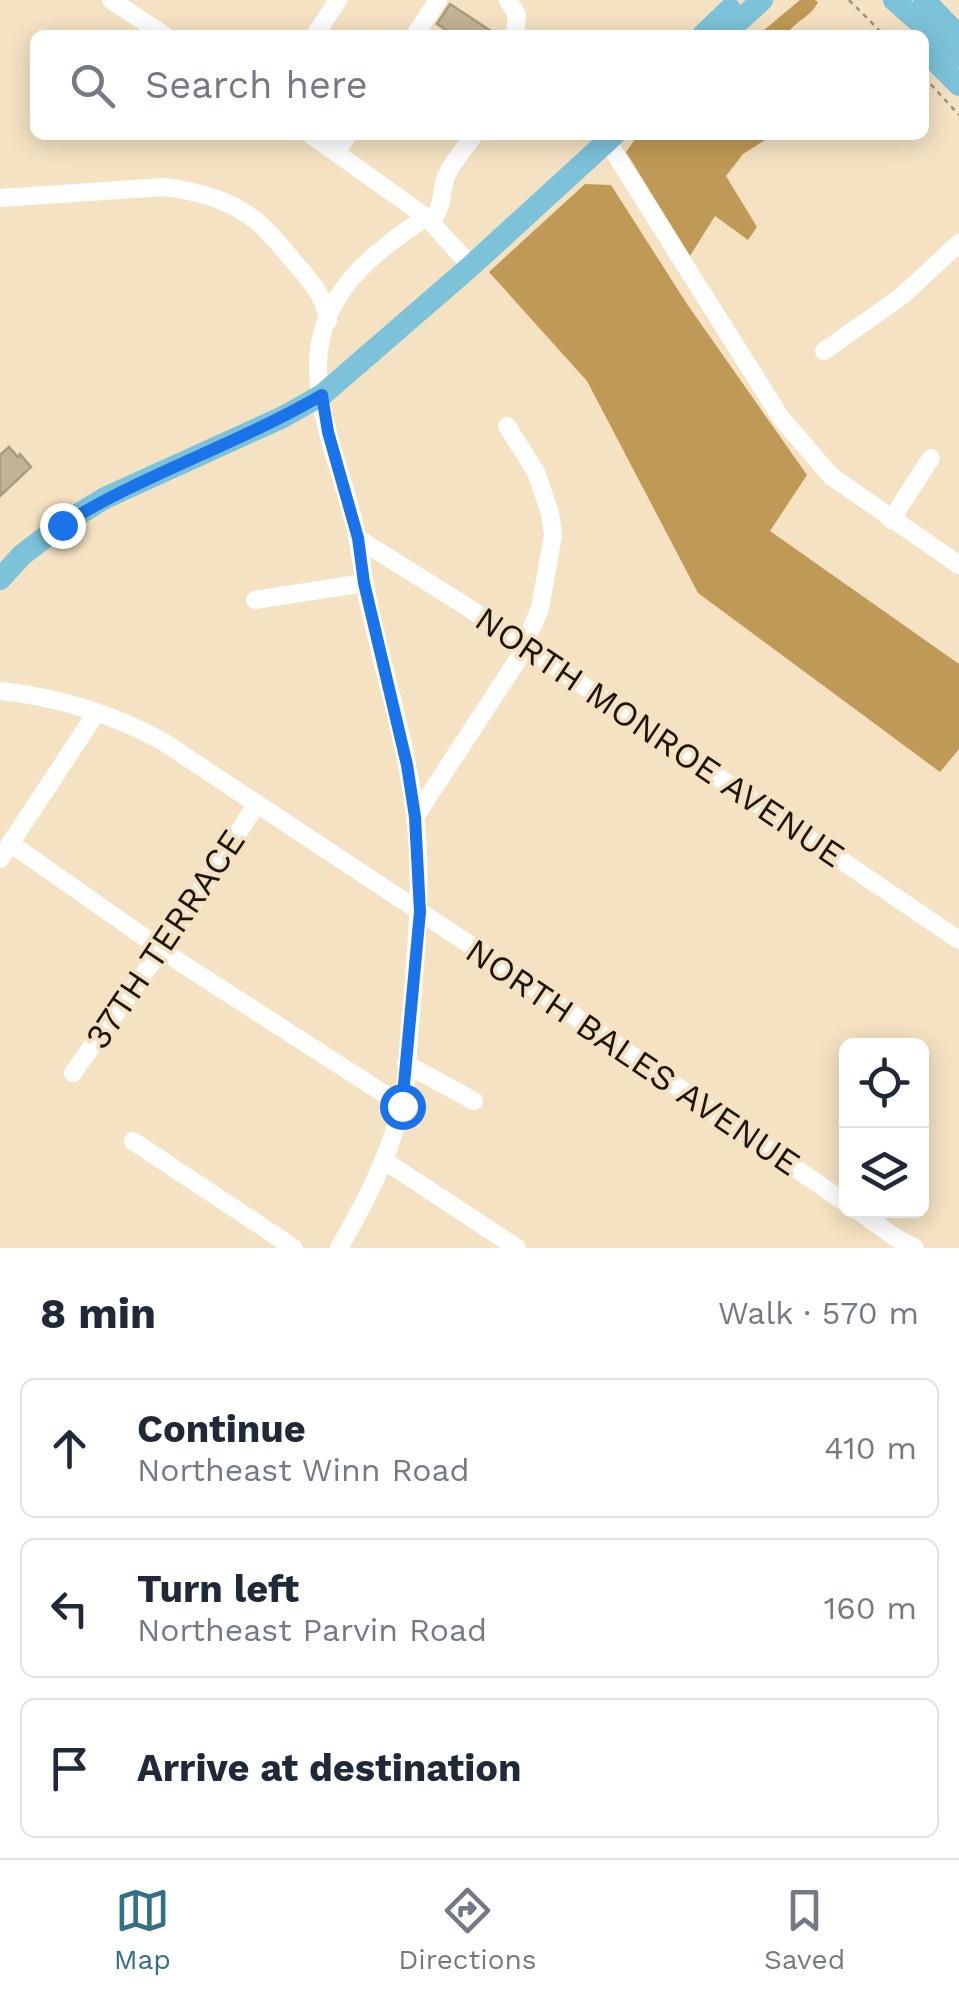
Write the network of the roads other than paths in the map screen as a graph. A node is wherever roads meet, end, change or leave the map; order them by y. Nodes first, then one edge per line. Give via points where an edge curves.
1 (112, 0) edge
2 (338, 0) edge
3 (438, 0) edge
4 (508, 0) edge
5 (740, 0) edge
6 (762, 0) edge
7 (873, 0) edge
8 (894, 0) edge
9 (924, 0) edge
10 (157, 30) edge
11 (318, 30) edge
12 (418, 30) edge
13 (516, 30) edge
14 (708, 30) edge
15 (729, 30) edge
16 (904, 30) edge
17 (928, 30) edge
18 (929, 31) edge
19 (959, 36) edge
20 (929, 55) edge
21 (959, 58) edge
22 (959, 85) edge
23 (319, 140) edge
24 (344, 140) edge
25 (471, 140) edge
26 (608, 140) edge
27 (613, 140) edge
28 (336, 152) junction
29 (0, 198) edge
30 (428, 219) junction
31 (959, 243) edge
32 (472, 266) junction
33 (328, 321) junction
34 (824, 350) dead end
35 (322, 395) junction
36 (507, 426) dead end
37 (930, 458) dead end
38 (891, 520) junction
39 (358, 538) junction
40 (959, 565) edge
41 (0, 579) edge
42 (364, 583) junction
43 (255, 600) dead end
44 (525, 646) junction
45 (0, 690) edge
46 (97, 712) junction
47 (256, 805) junction
48 (415, 817) junction
49 (5, 851) edge
50 (420, 912) junction
51 (959, 940) edge
52 (162, 950) junction
53 (406, 1064) junction
54 (73, 1073) dead end
55 (474, 1101) dead end
56 (402, 1106) junction
57 (133, 1141) dead end
58 (385, 1161) junction
59 (839, 1198) edge
60 (869, 1218) edge
61 (294, 1248) edge
62 (339, 1248) edge
63 (517, 1248) edge
64 (914, 1248) edge

1 - 10 street
2 - 11 street
3 - 12 street
4 - 13 street
5 - 14 main road
6 - 15 main road
7 - 16 main road
8 - 17 main road
9 - 19 main road
18 - 21 main road
20 - 22 main road
23 - 28 street
24 - 28 street
25 - 30 street via 445,178 435,218
26 - 32 main road
27 - 38 street via 781,418 831,476
28 - 30 street
29 - 33 street via 164,187 220,200 263,226 313,283
30 - 32 street
30 - 33 street via 369,258
31 - 34 street via 902,296
32 - 35 main road
33 - 35 street via 318,364
35 - 39 street
35 - 41 main road via 105,498 22,555
36 - 44 street via 536,472 553,535 540,609
37 - 38 street
38 - 40 street
39 - 42 street
39 - 44 street, NORTH MONROE AVENUE
42 - 43 street
42 - 48 street
44 - 48 street
44 - 51 street, NORTH MONROE AVENUE
45 - 46 street, NORTH BALES AVENUE
46 - 47 street, NORTH BALES AVENUE via 162,741
46 - 49 street
47 - 50 street, NORTH BALES AVENUE
47 - 52 street, 37TH TERRACE
48 - 50 street
49 - 52 street
50 - 53 street
50 - 59 street, NORTH BALES AVENUE
52 - 54 street, 37TH TERRACE
52 - 56 street
53 - 55 street
53 - 56 street
56 - 58 street
57 - 61 street
58 - 62 street
58 - 63 street
60 - 64 street

